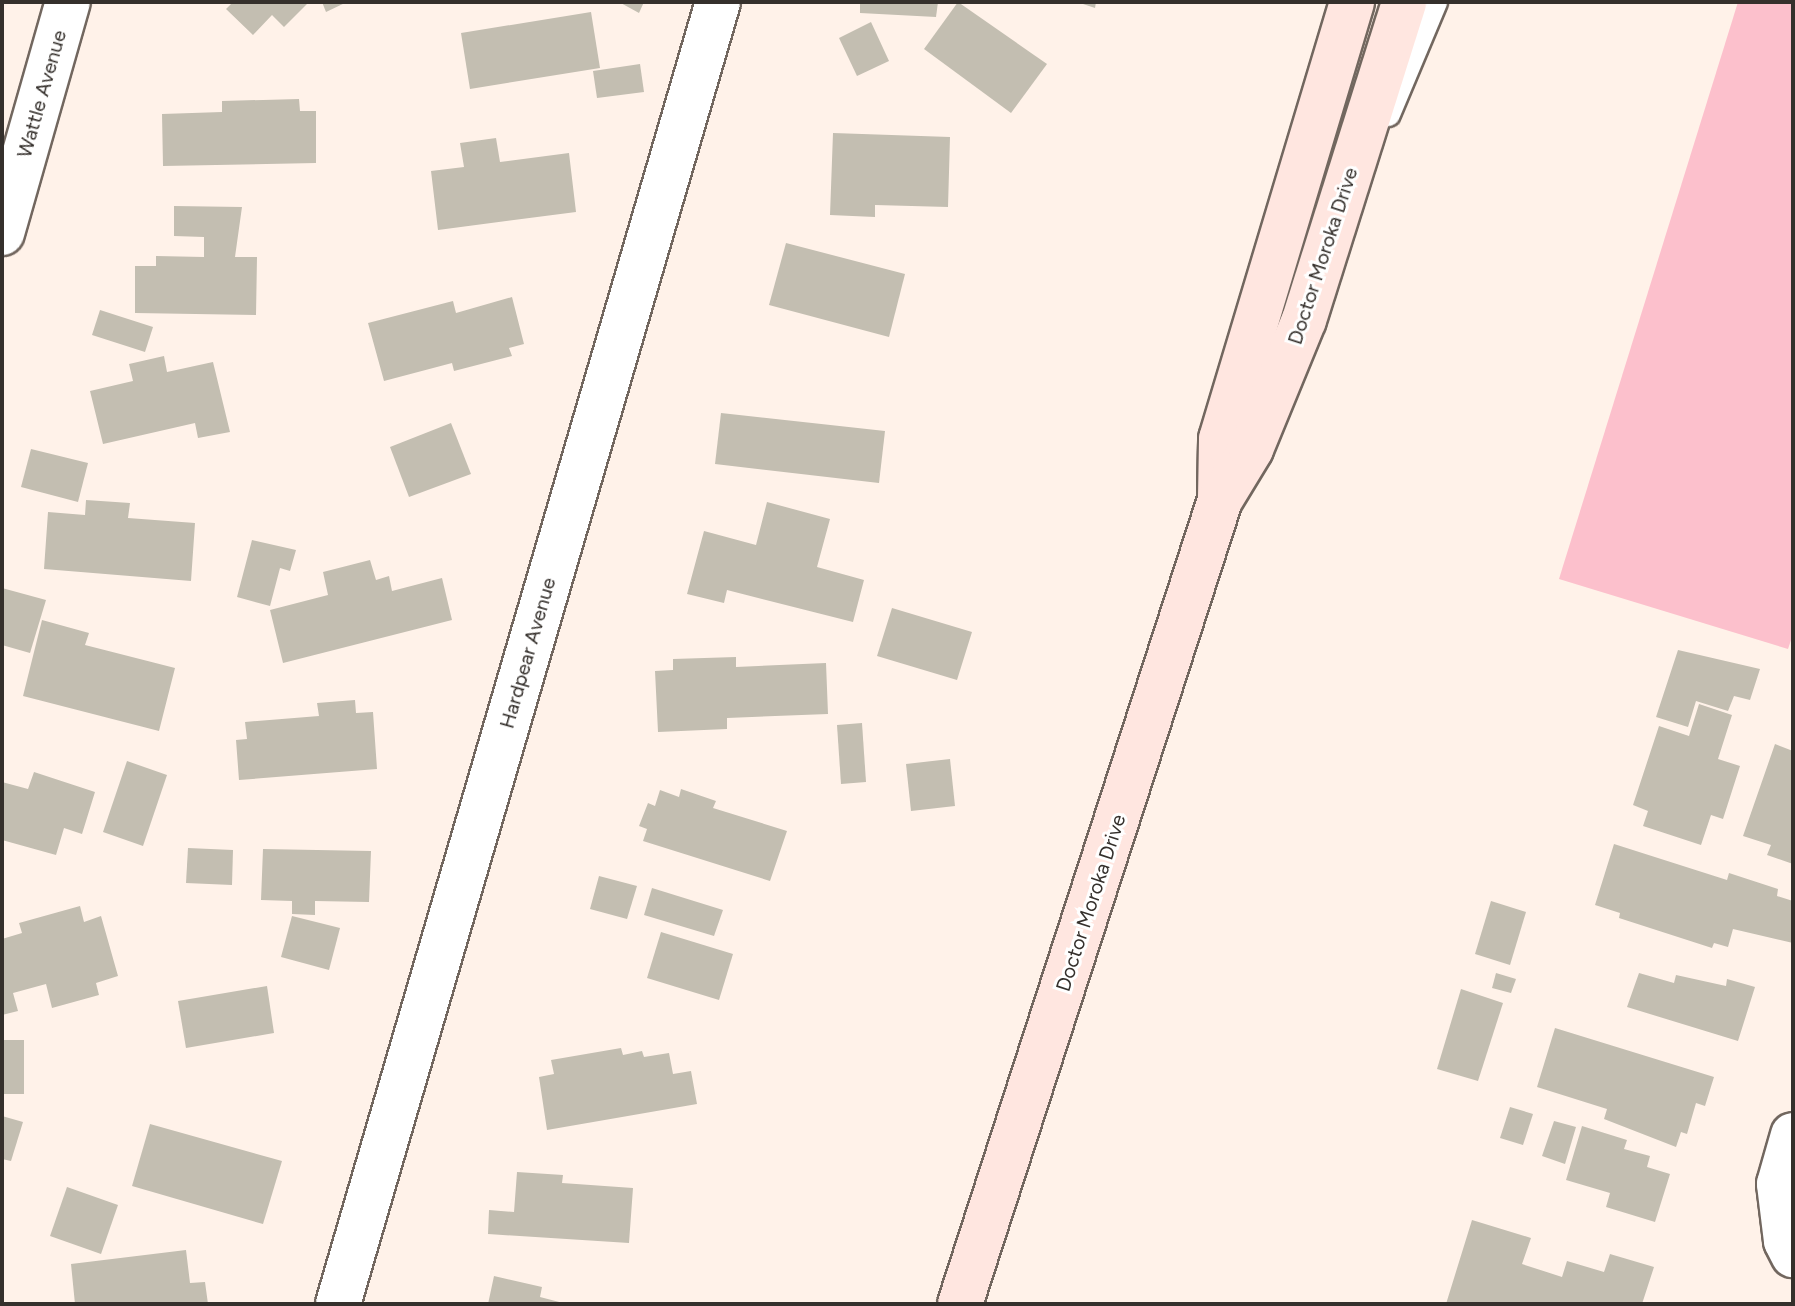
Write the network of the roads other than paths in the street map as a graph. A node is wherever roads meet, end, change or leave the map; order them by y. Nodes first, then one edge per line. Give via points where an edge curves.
1 (68, 2) edge
2 (718, 2) edge
3 (1352, 2) edge
4 (1404, 2) edge
5 (1435, 2) edge
6 (1344, 190) junction
7 (2, 233) edge
8 (1220, 500) junction
9 (1793, 1135) edge
10 (1793, 1255) edge
11 (338, 1304) edge
12 (960, 1304) edge

1 - 7 street, Wattle Avenue
2 - 11 street, Hardpear Avenue
3 - 8 main road, Doctor Moroka Drive via 1257,304 1221,439
4 - 6 main road, Doctor Moroka Drive
5 - 6 lane via 1379,133
6 - 8 main road, Doctor Moroka Drive via 1278,390
8 - 12 main road, Doctor Moroka Drive
9 - 10 street via 1779,1184 1786,1241

